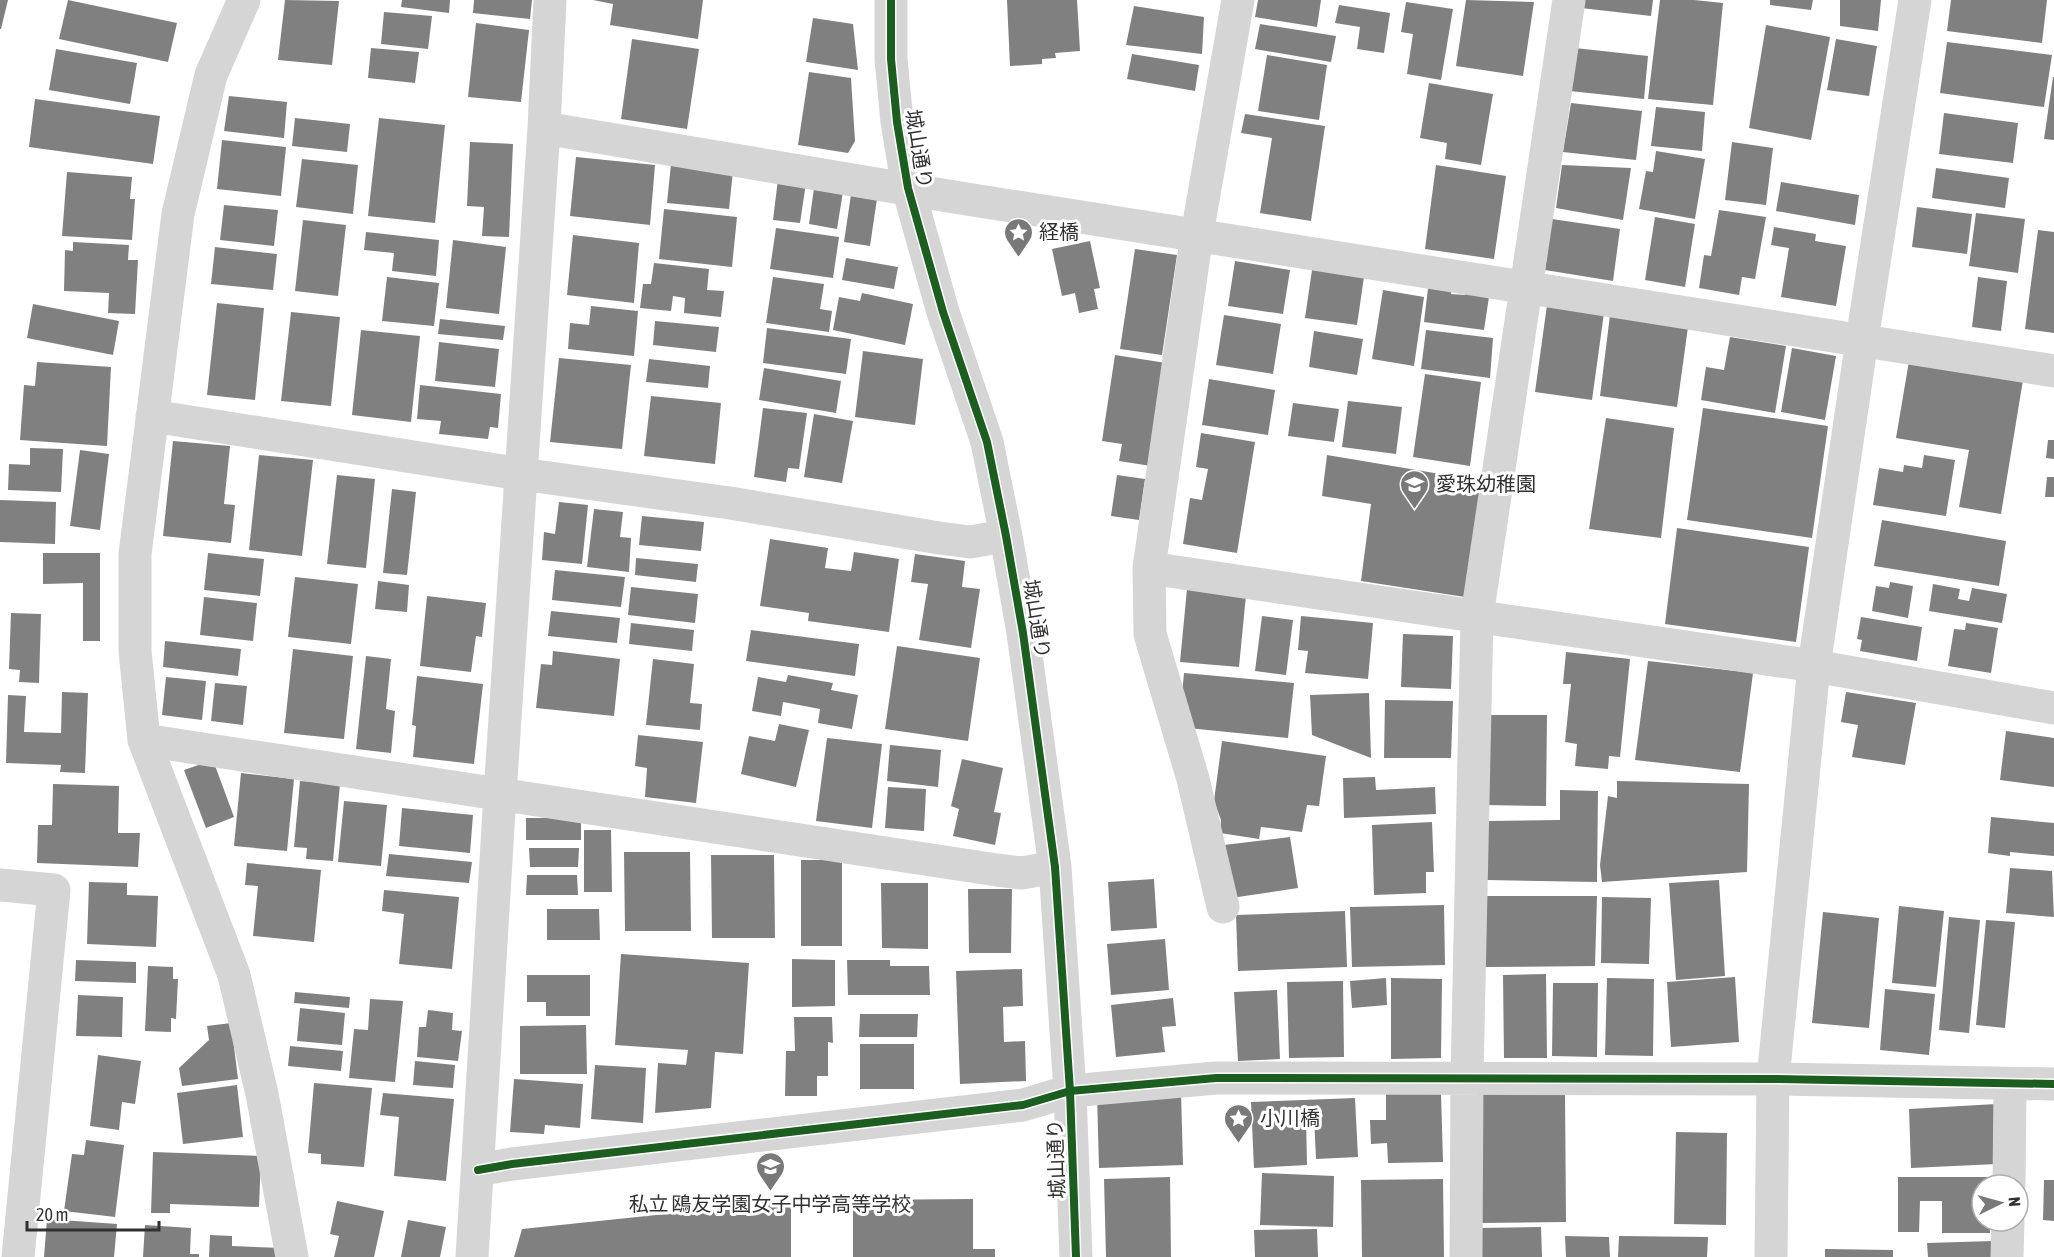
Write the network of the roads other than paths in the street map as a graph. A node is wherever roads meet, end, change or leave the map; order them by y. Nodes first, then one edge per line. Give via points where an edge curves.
1 (244, 0) edge
2 (550, 0) edge
3 (891, 0) edge
4 (1238, 0) edge
5 (1569, 0) edge
6 (1915, 0) edge
7 (544, 128) junction
8 (908, 188) junction
9 (1197, 234) junction
10 (1526, 288) junction
11 (1862, 340) junction
12 (2054, 371) edge
13 (152, 416) junction
14 (521, 474) junction
15 (1006, 536) junction
16 (1149, 568) junction
17 (1477, 616) junction
18 (1814, 666) junction
19 (2054, 708) edge
20 (144, 740) junction
21 (500, 794) junction
22 (1055, 867) junction
23 (0, 885) edge
24 (1223, 907) dead end
25 (1467, 1077) junction
26 (1773, 1079) junction
27 (2010, 1084) junction
28 (2054, 1084) edge
29 (1070, 1091) junction
30 (478, 1170) junction
31 (2008, 1173) edge
32 (2008, 1233) edge
33 (18, 1257) edge
34 (292, 1257) edge
35 (472, 1257) edge
36 (1076, 1257) edge
37 (1466, 1257) edge
38 (1771, 1257) edge
39 (2007, 1257) edge

1 - 13 street via 212,75 178,214
2 - 7 street
3 - 8 street, 城山通り via 891,59
4 - 9 street
5 - 10 street
6 - 11 street
7 - 8 street
7 - 14 street
8 - 9 street
8 - 15 street, 城山通り via 943,312 987,442
9 - 10 street
9 - 16 street
10 - 11 street
10 - 17 street
11 - 12 street
11 - 18 street
13 - 14 street
13 - 20 street via 135,554 135,651
14 - 15 street via 959,541
14 - 21 street
15 - 22 street, 城山通り
16 - 17 street
16 - 24 street via 1150,634 1193,779
17 - 18 street
17 - 25 street
18 - 19 street
18 - 26 street
20 - 21 street
20 - 34 street via 234,975 262,1094
21 - 22 street via 997,870 1022,873
21 - 30 street
22 - 29 street, 城山通り
23 - 33 street via 54,890
25 - 26 street
25 - 29 street via 1216,1078
25 - 37 street
26 - 27 street
26 - 38 street
27 - 28 street
27 - 31 street
29 - 30 street via 1023,1105
29 - 36 street, 城山通り
30 - 35 street
32 - 39 street

